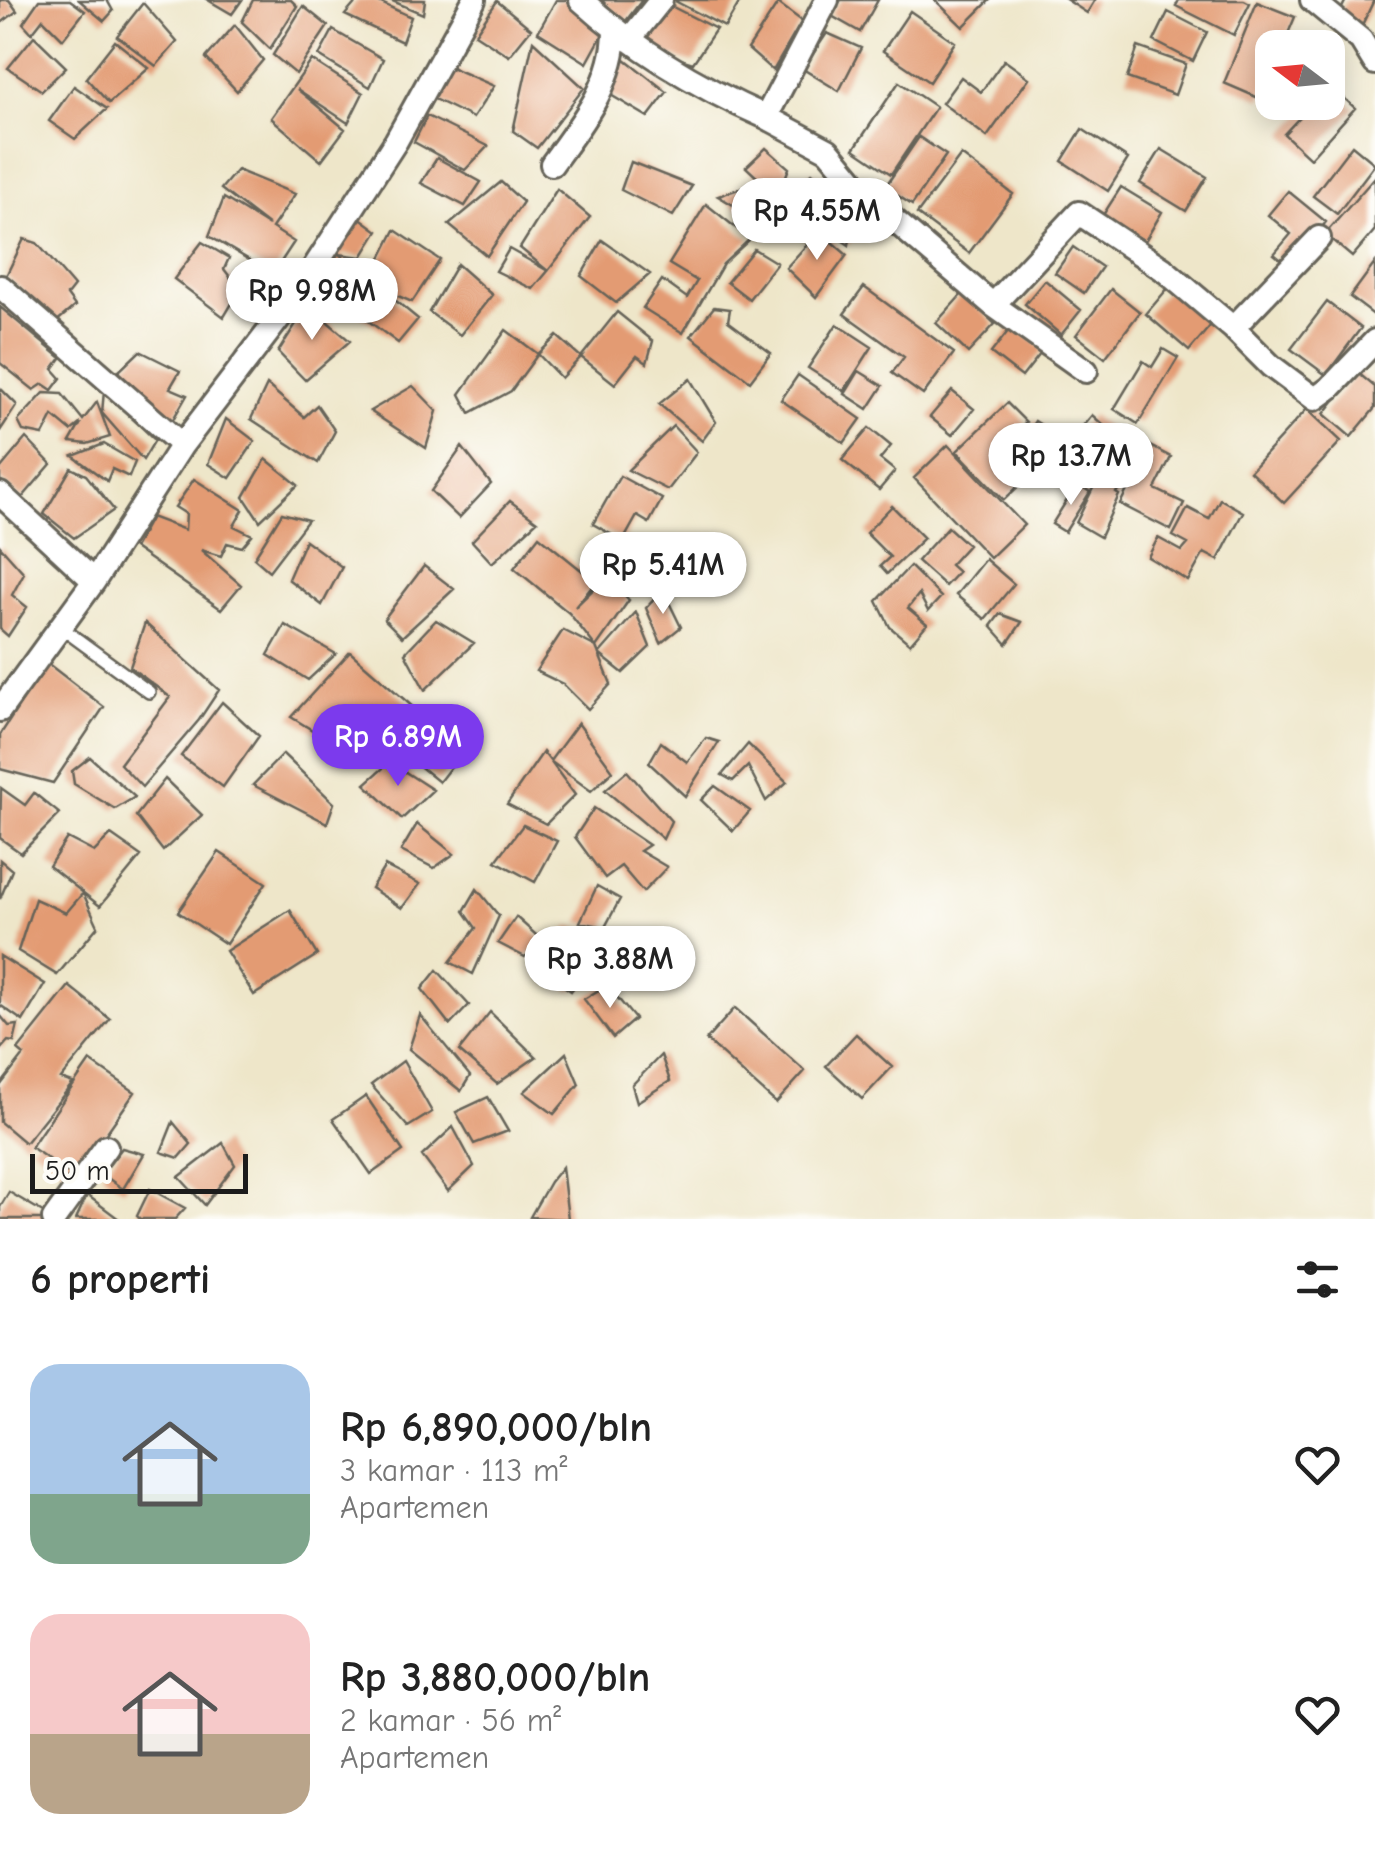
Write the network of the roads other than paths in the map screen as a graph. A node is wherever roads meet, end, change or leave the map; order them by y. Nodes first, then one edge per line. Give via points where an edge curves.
1 (474, 0) edge
2 (581, 0) edge
3 (662, 0) edge
4 (827, 0) edge
5 (1312, 0) edge
6 (1375, 21) edge
7 (622, 35) junction
8 (1360, 40) junction
9 (1375, 63) edge
10 (766, 117) junction
11 (552, 164) dead end
12 (1319, 238) dead end
13 (1, 287) edge
14 (993, 304) junction
15 (1234, 328) junction
16 (1375, 341) edge
17 (1086, 371) dead end
18 (182, 445) junction
19 (0, 494) edge
20 (94, 580) junction
21 (59, 626) junction
22 (149, 692) dead end
23 (0, 710) edge
24 (106, 1147) dead end
25 (54, 1219) edge

1 - 18 street via 396,141 305,281
2 - 7 street
3 - 7 street
4 - 10 street
5 - 8 street
6 - 8 street
7 - 10 street via 718,96
7 - 11 street via 586,117
8 - 9 street
10 - 14 street via 828,150 866,197
12 - 15 street
13 - 18 street
14 - 15 street via 1079,212
14 - 17 street
15 - 16 street via 1315,399
18 - 20 street
19 - 20 street
20 - 21 street
21 - 22 lane
21 - 23 street
24 - 25 street

